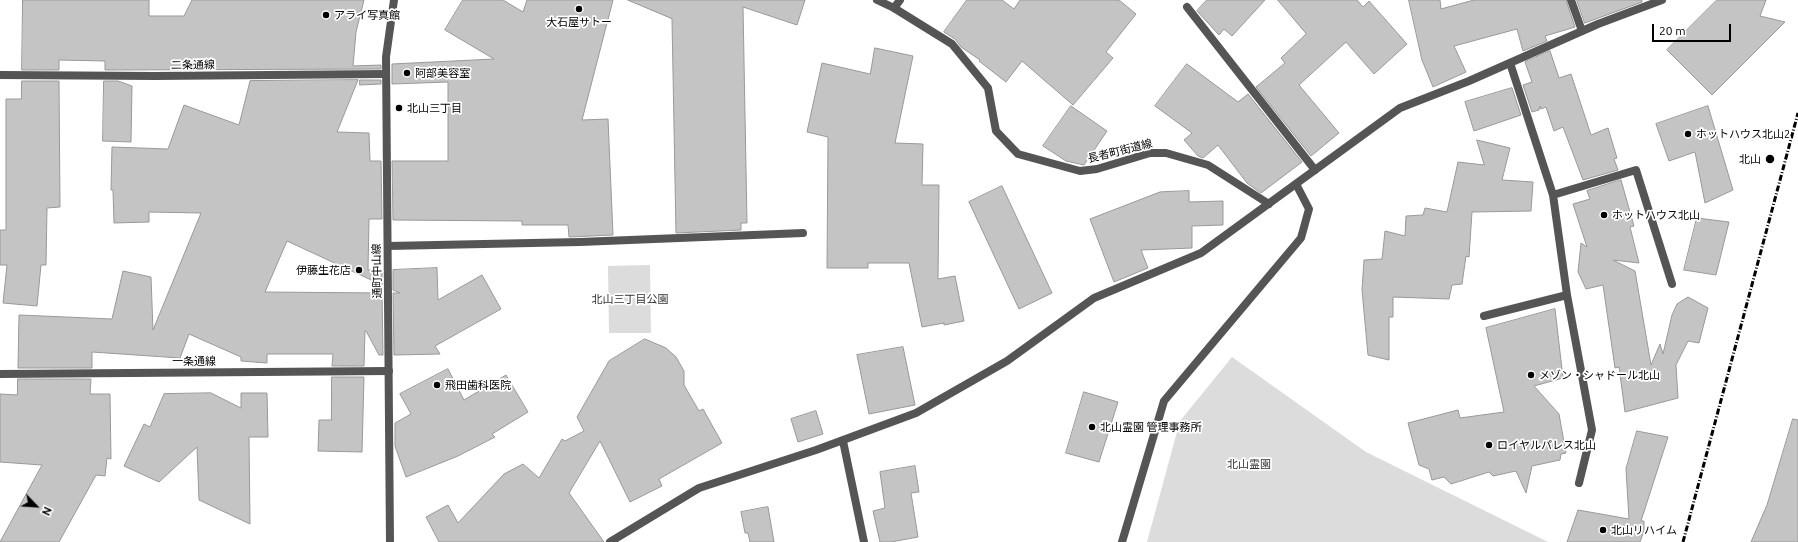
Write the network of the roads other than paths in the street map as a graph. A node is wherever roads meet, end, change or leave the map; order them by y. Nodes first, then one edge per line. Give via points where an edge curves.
1 (394, 0) edge
2 (877, 0) edge
3 (900, 0) edge
4 (1571, 0) edge
5 (1662, 0) edge
6 (1187, 7) dead end
7 (894, 8) junction
8 (1582, 31) junction
9 (1510, 63) junction
10 (386, 74) junction
11 (0, 75) edge
12 (1316, 170) junction
13 (1296, 184) junction
14 (1553, 195) junction
15 (1269, 204) junction
16 (803, 234) dead end
17 (388, 246) junction
18 (1672, 284) dead end
19 (1567, 295) junction
20 (1484, 316) dead end
21 (389, 371) junction
22 (0, 374) edge
23 (842, 441) junction
24 (1579, 483) dead end
25 (390, 542) edge
26 (610, 542) edge
27 (864, 542) edge
28 (1122, 542) edge

1 - 10 street, 通町中山線
2 - 7 street, 長者町街道線
3 - 7 street
4 - 8 street
5 - 8 street
6 - 12 street
7 - 15 street, 長者町街道線 via 952,44 988,88 996,131 1018,154 1080,171 1097,169 1150,153 1166,152 1208,165
8 - 9 street
9 - 12 street via 1400,108
9 - 14 street
10 - 11 street, 二条通線
10 - 17 street, 通町中山線
12 - 13 street
13 - 15 street
13 - 28 street via 1309,209 1301,238 1164,401
14 - 18 street via 1636,170
14 - 19 street
15 - 23 street via 1202,253 1094,298 1007,361 916,413
16 - 17 street
17 - 21 street, 通町中山線
19 - 20 street
19 - 24 street via 1592,430
21 - 22 street, 一条通線
21 - 25 street, 通町中山線
23 - 26 street via 699,488
23 - 27 street

